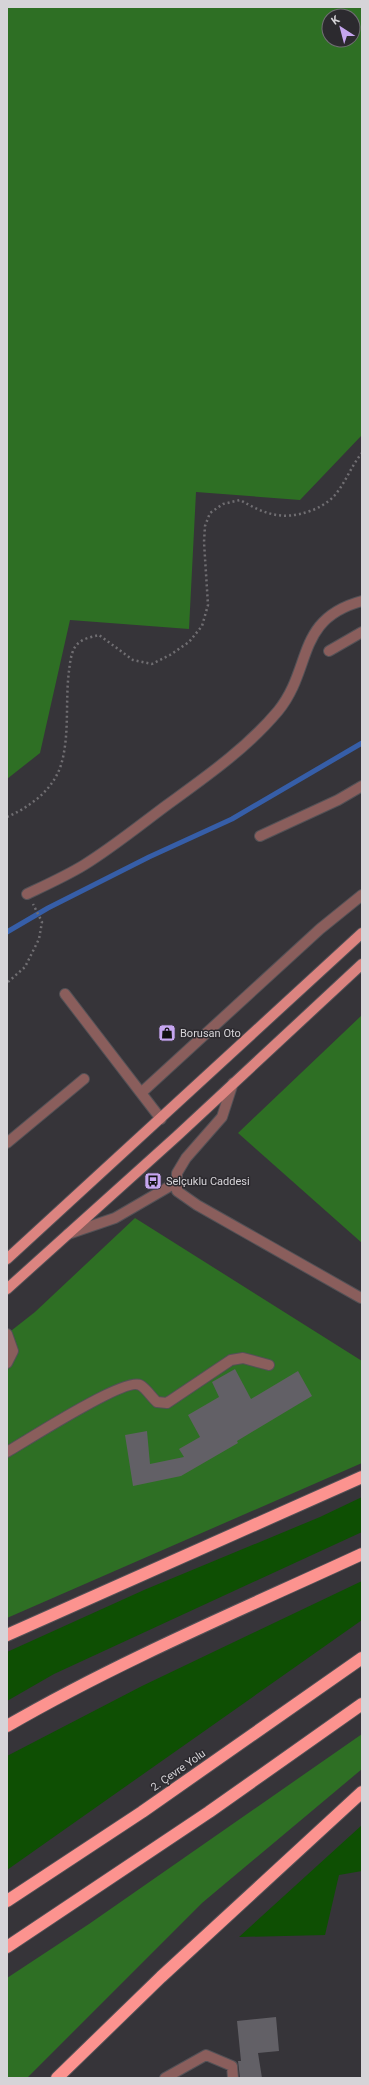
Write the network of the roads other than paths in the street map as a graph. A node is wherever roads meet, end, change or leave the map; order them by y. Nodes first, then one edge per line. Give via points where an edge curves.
1 (362, 601) edge
2 (362, 632) edge
3 (329, 651) dead end
4 (362, 786) edge
5 (260, 836) dead end
6 (27, 894) dead end
7 (362, 895) edge
8 (362, 933) edge
9 (362, 964) edge
10 (65, 994) dead end
11 (84, 1079) dead end
12 (233, 1083) junction
13 (141, 1093) junction
14 (161, 1119) junction
15 (7, 1143) edge
16 (177, 1182) junction
17 (68, 1234) junction
18 (7, 1259) edge
19 (7, 1289) edge
20 (361, 1298) edge
21 (7, 1334) edge
22 (7, 1363) edge
23 (269, 1365) dead end
24 (7, 1452) edge
25 (362, 1477) edge
26 (362, 1554) edge
27 (7, 1635) edge
28 (362, 1658) edge
29 (362, 1704) edge
30 (7, 1726) edge
31 (362, 1792) edge
32 (7, 1901) edge
33 (7, 1947) edge
34 (57, 2078) edge
35 (165, 2078) edge
36 (233, 2078) edge

1 - 6 street via 335,612 320,624 311,638 296,680 279,709 258,733 220,767 84,865
2 - 3 street
4 - 5 street via 338,800
7 - 13 street via 324,925
8 - 14 main road
9 - 12 main road
10 - 13 street
11 - 15 street
12 - 16 street via 222,1117 186,1158 177,1173
12 - 17 main road
13 - 14 street
14 - 18 main road
16 - 17 street via 115,1218
16 - 20 street via 177,1191 198,1205
17 - 19 main road
21 - 22 street via 13,1352
23 - 24 street via 243,1358 231,1360 167,1403 158,1402 140,1385 130,1384 104,1395
25 - 27 highway
26 - 30 highway via 152,1650 44,1704
28 - 32 highway, 2. Çevre Yolu via 142,1812
29 - 33 highway via 209,1812
31 - 34 highway via 160,1977
35 - 36 street via 206,2055 232,2066

